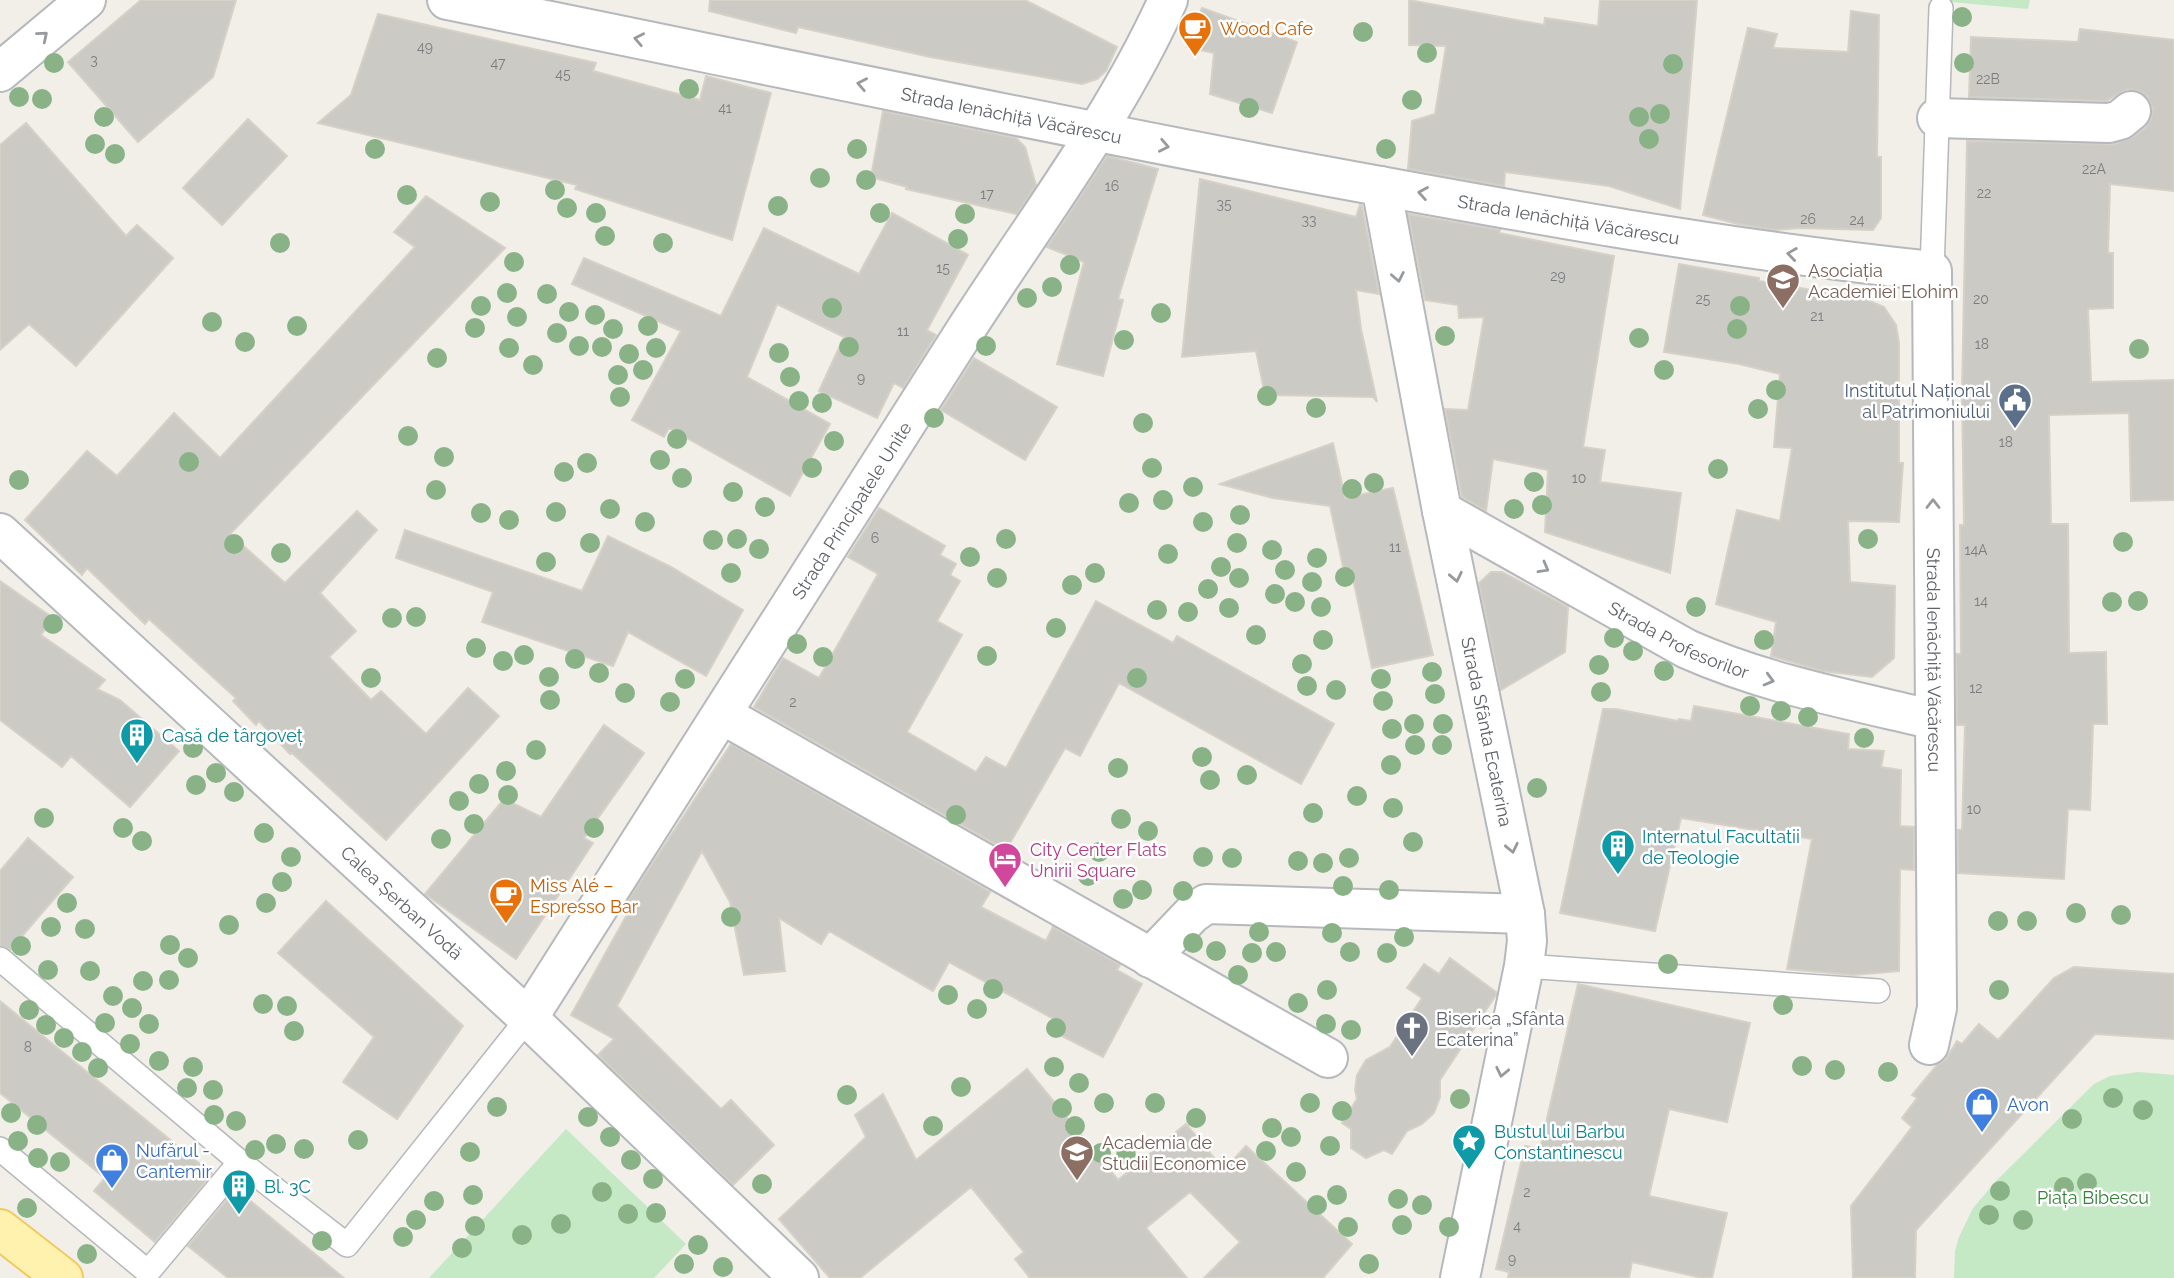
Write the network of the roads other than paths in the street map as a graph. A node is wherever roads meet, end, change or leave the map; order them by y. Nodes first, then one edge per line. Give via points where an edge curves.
1 (86, 0) edge
2 (447, 0) edge
3 (1168, 0) edge
4 (1941, 8) dead end
5 (0, 72) edge
6 (2131, 111) dead end
7 (1937, 118) junction
8 (1097, 132) junction
9 (1381, 186) junction
10 (1932, 271) junction
11 (1442, 511) junction
12 (0, 533) edge
13 (723, 715) junction
14 (1935, 720) junction
15 (1525, 914) junction
16 (1150, 958) junction
17 (0, 959) edge
18 (1524, 966) junction
19 (1878, 991) dead end
20 (528, 1018) junction
21 (1930, 1045) dead end
22 (1328, 1058) dead end
23 (0, 1149) edge
24 (240, 1162) junction
25 (0, 1229) edge
26 (0, 1255) edge
27 (26, 1278) edge
28 (63, 1278) edge
29 (799, 1278) edge
30 (1460, 1278) edge

5 -> 1 street
8 -> 2 street, Strada Ienăchiță Văcărescu
3 - 8 street, Strada Principatele Unite
4 - 7 lane
6 - 7 street via 2109,122
7 - 10 lane
8 -> 9 street, Strada Ienăchiță Văcărescu
8 - 13 street, Strada Principatele Unite via 992,289
10 -> 9 street, Strada Ienăchiță Văcărescu via 1640,232
9 -> 11 street, Strada Sfânta Ecaterina
14 -> 10 street, Strada Ienăchiță Văcărescu
11 -> 14 street, Strada Profesorilor via 1727,667
11 -> 15 street, Strada Sfânta Ecaterina
12 - 20 street, Calea Șerban Vodă
13 - 16 street
13 - 20 street, Strada Principatele Unite
14 - 21 street, Strada Ienăchiță Văcărescu via 1937,1008
15 - 16 street via 1206,904
15 - 18 street, Strada Sfânta Ecaterina
16 - 22 street
17 - 24 lane
18 - 19 lane
18 -> 30 street, Strada Sfânta Ecaterina
20 - 24 lane via 347,1245
20 - 29 street, Calea Șerban Vodă
23 - 24 lane via 148,1272
25 - 28 main road
26 - 27 main road

